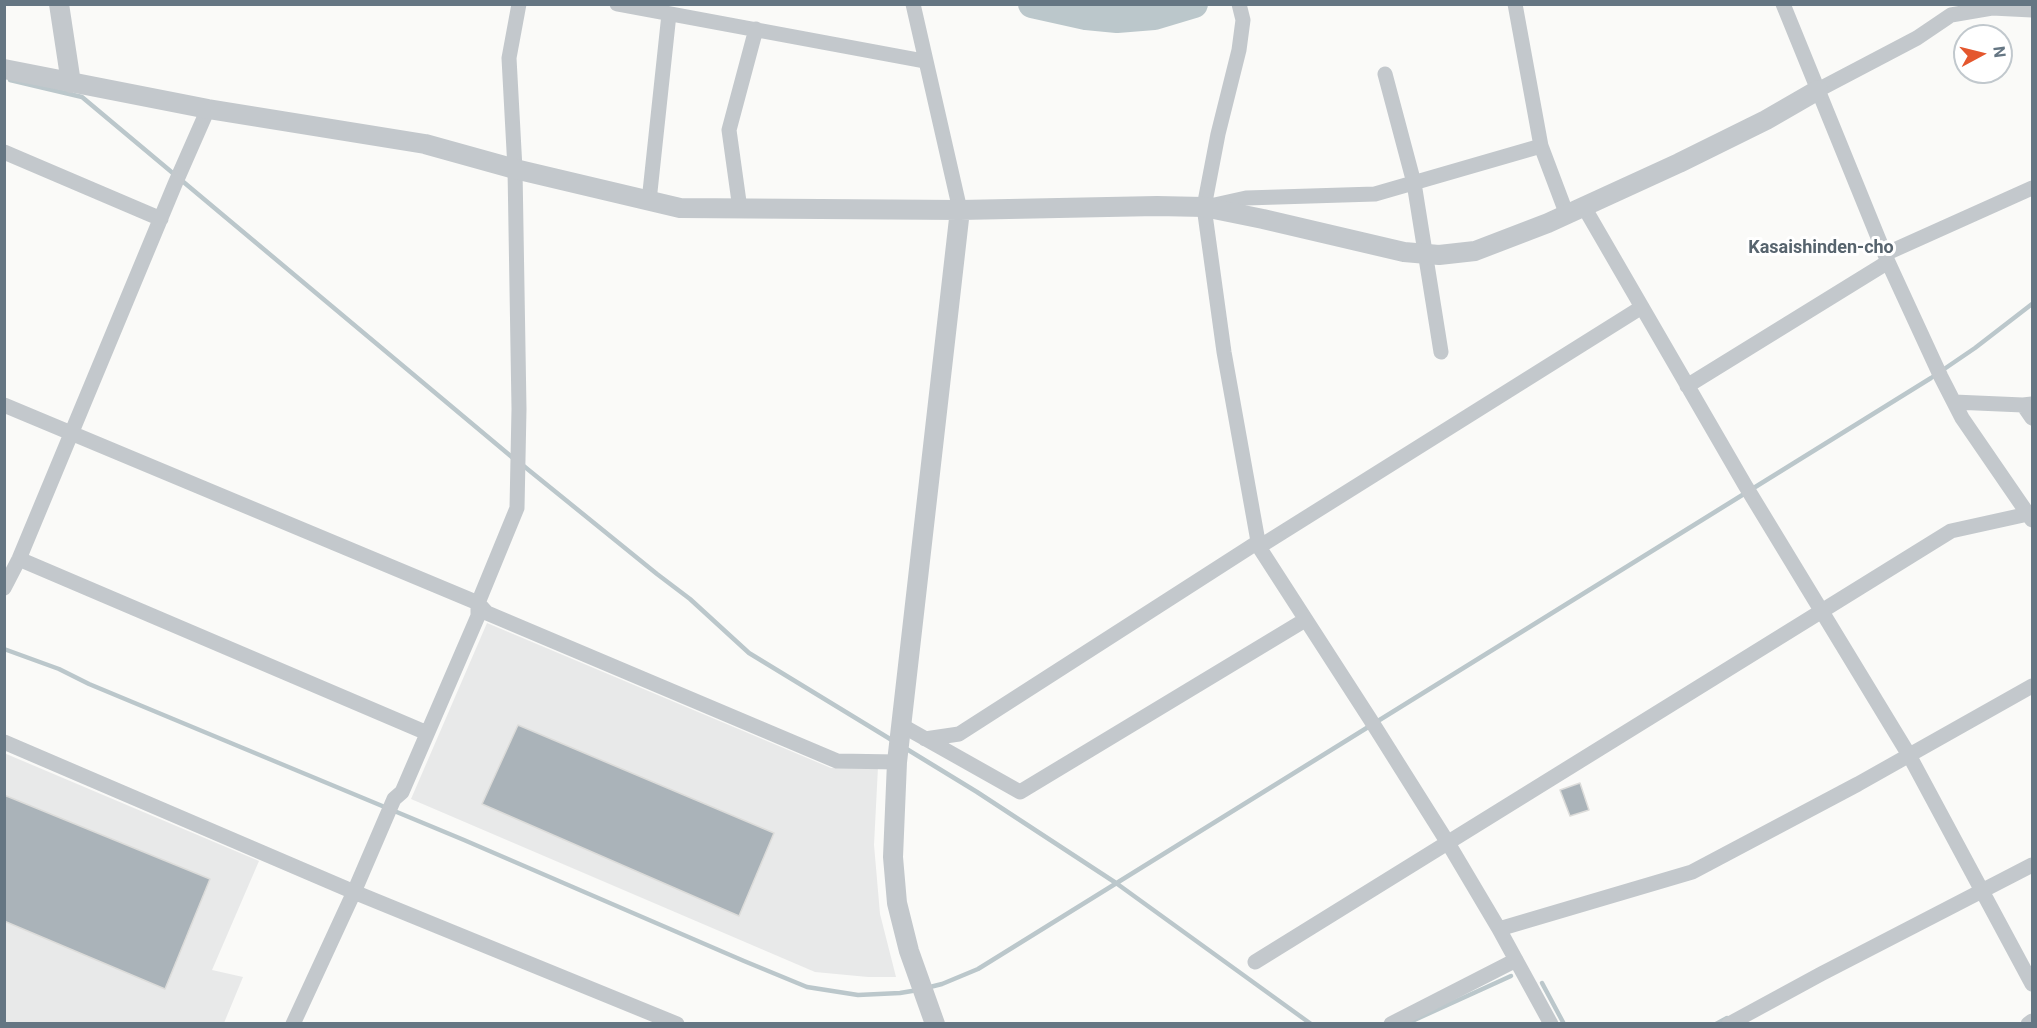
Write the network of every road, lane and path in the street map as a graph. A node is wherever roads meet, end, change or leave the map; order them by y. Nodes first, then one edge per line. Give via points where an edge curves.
1 (59, 4) edge
2 (519, 4) edge
3 (616, 4) edge
4 (913, 4) edge
5 (1239, 4) edge
6 (1515, 4) edge
7 (1784, 4) edge
8 (2032, 10) edge
9 (669, 14) junction
10 (756, 29) junction
11 (924, 61) junction
12 (4, 69) edge
13 (1385, 74) dead end
14 (71, 83) junction
15 (1818, 90) junction
16 (208, 109) junction
17 (1541, 146) junction
18 (4, 152) edge
19 (515, 169) junction
20 (1414, 183) junction
21 (2032, 188) edge
22 (649, 201) junction
23 (1204, 207) junction
24 (740, 209) junction
25 (960, 210) junction
26 (1575, 211) junction
27 (161, 219) junction
28 (1425, 254) junction
29 (1887, 258) junction
30 (1642, 307) junction
31 (1442, 352) dead end
32 (1687, 386) junction
33 (1954, 402) junction
34 (4, 405) edge
35 (2028, 405) edge
36 (2032, 418) edge
37 (72, 432) junction
38 (2030, 517) edge
39 (1258, 545) junction
40 (19, 559) junction
41 (4, 588) edge
42 (478, 603) junction
43 (1822, 613) junction
44 (1305, 620) junction
45 (2032, 686) edge
46 (901, 729) junction
47 (427, 733) junction
48 (925, 739) junction
49 (4, 742) edge
50 (1909, 755) junction
51 (898, 759) junction
52 (1448, 843) junction
53 (2032, 865) edge
54 (1982, 890) junction
55 (354, 892) junction
56 (1499, 929) junction
57 (1516, 960) junction
58 (1255, 962) dead end
59 (2032, 984) edge
60 (2032, 1021) edge
61 (293, 1023) edge
62 (677, 1023) edge
63 (935, 1023) edge
64 (1391, 1023) edge
65 (1551, 1023) edge
66 (1729, 1023) edge
67 (2028, 1023) edge

1 - 14 street
2 - 19 street via 508,58
3 - 9 street
4 - 11 street
5 - 23 street via 1243,20 1239,50
6 - 17 street
7 - 15 street
8 - 15 street via 1992,8 1951,15 1917,38
9 - 10 street
9 - 22 street
10 - 11 street
10 - 24 street via 729,130
11 - 25 street
12 - 14 street
13 - 20 street
14 - 16 street
15 - 26 street via 1727,139
15 - 29 street
16 - 19 street via 425,144
16 - 27 street
17 - 20 street
17 - 26 street
18 - 27 street
19 - 22 street
19 - 42 street via 517,508
20 - 23 street via 1375,194 1246,198
20 - 28 street
21 - 29 street
22 - 24 street via 680,208
23 - 25 street
23 - 28 street
23 - 39 street via 1224,352
24 - 25 street
25 - 46 street
26 - 28 street via 1475,251
26 - 30 street
27 - 37 street
28 - 31 street
29 - 32 street
29 - 33 street
30 - 32 street
30 - 39 street
32 - 43 street
33 - 35 street
33 - 38 street
34 - 37 street
35 - 36 street
37 - 40 street
37 - 42 street
38 - 43 street via 1951,531
39 - 44 street
39 - 48 street via 959,734
40 - 41 street
40 - 47 street
42 - 47 street via 478,616
42 - 51 street via 487,613 837,761
43 - 50 street
43 - 52 street
44 - 48 street via 1020,792
44 - 52 street
45 - 50 street
46 - 48 street
46 - 51 street
47 - 55 street
49 - 55 street
50 - 54 street
50 - 56 street via 1692,872
51 - 63 street via 893,857 897,903
52 - 56 street
52 - 58 street
53 - 54 street
54 - 59 street
54 - 66 street
55 - 61 street
55 - 62 street
56 - 57 street
57 - 64 street
57 - 65 street
60 - 67 street

